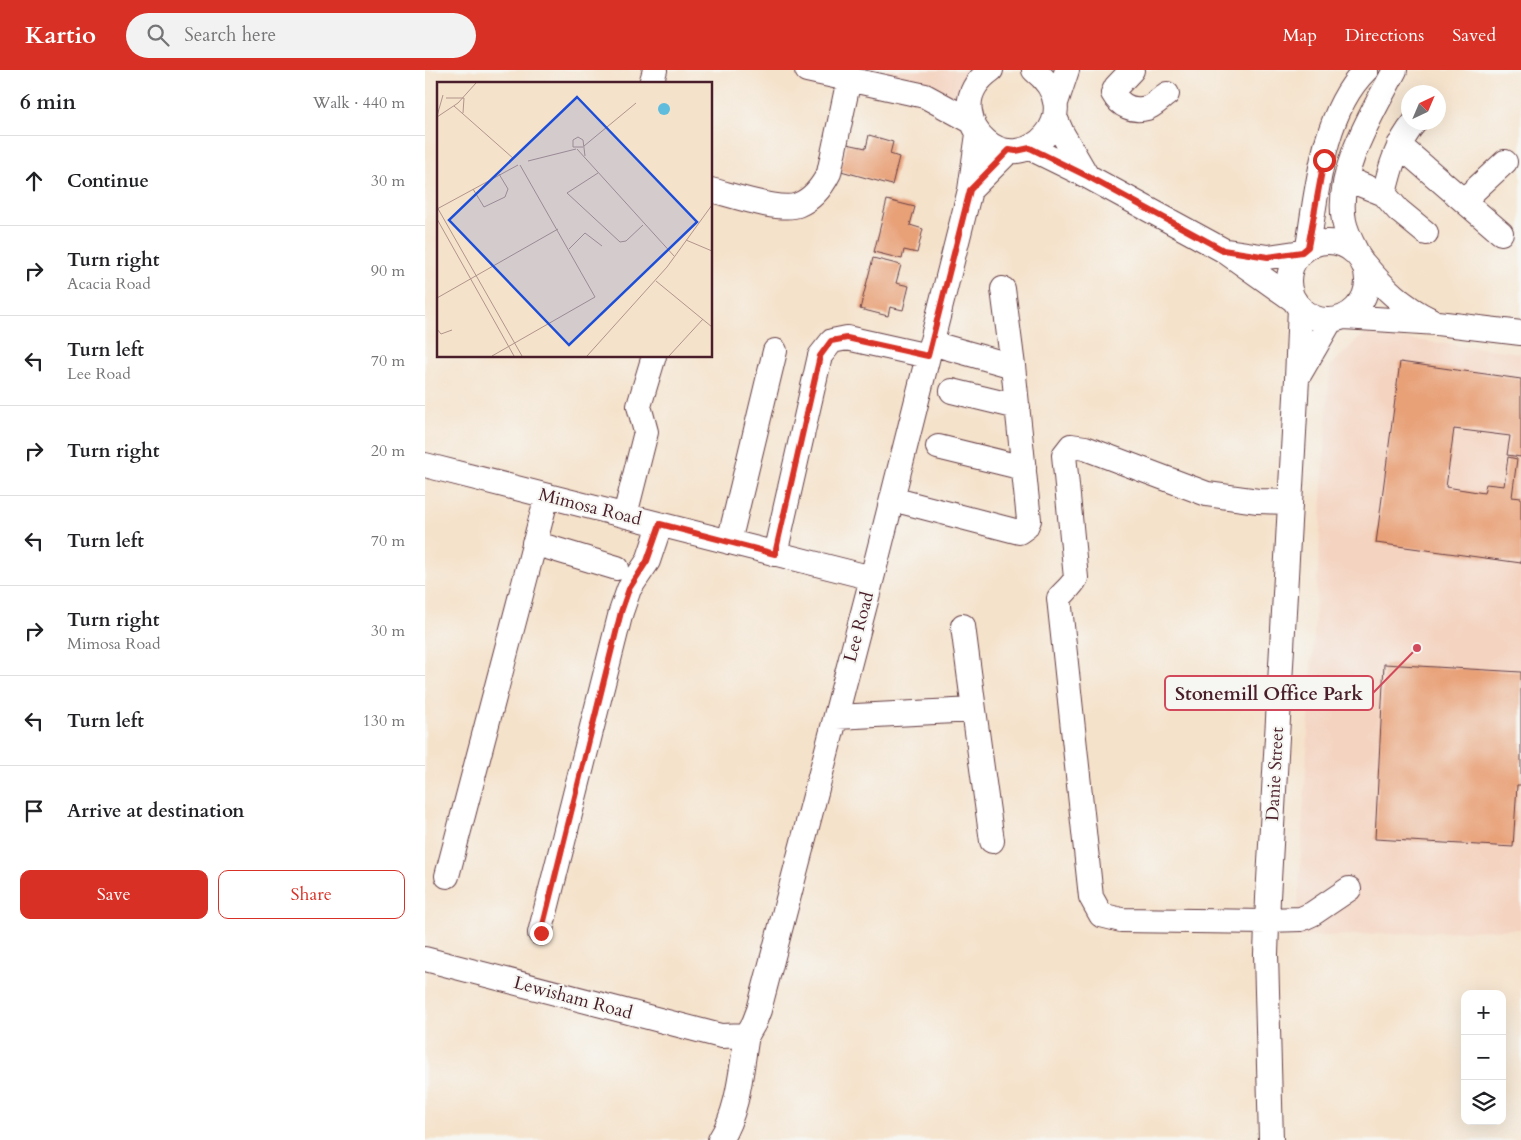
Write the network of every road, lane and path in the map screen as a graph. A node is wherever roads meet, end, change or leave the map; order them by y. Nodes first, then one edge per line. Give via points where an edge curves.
1 (807, 70) edge
2 (1034, 70) edge
3 (1067, 70) edge
4 (1132, 70) edge
5 (1366, 70) edge
6 (1395, 70) edge
7 (980, 78) edge
8 (849, 79) junction
9 (1167, 94) dead end
10 (925, 96) junction
11 (1056, 110) junction
12 (975, 128) junction
13 (1409, 130) edge
14 (1399, 145) junction
15 (1019, 149) junction
16 (1505, 162) dead end
17 (1087, 176) junction
18 (1347, 178) junction
19 (970, 190) junction
20 (713, 191) edge
21 (1384, 194) junction
22 (1464, 200) junction
23 (1426, 233) dead end
24 (1501, 233) dead end
25 (1305, 249) junction
26 (1223, 250) junction
27 (1360, 258) junction
28 (1003, 289) dead end
29 (1297, 304) junction
30 (1337, 319) junction
31 (1437, 322) junction
32 (1521, 333) edge
33 (930, 349) junction
34 (775, 351) dead end
35 (653, 358) edge
36 (1013, 366) junction
37 (1297, 379) junction
38 (952, 391) dead end
39 (1017, 407) junction
40 (938, 447) dead end
41 (425, 465) edge
42 (1024, 468) junction
43 (547, 496) junction
44 (892, 499) junction
45 (1290, 502) junction
46 (625, 515) junction
47 (660, 524) junction
48 (729, 542) junction
49 (535, 543) junction
50 (775, 554) junction
51 (617, 568) dead end
52 (872, 578) junction
53 (963, 626) dead end
54 (974, 710) junction
55 (835, 717) junction
56 (992, 842) dead end
57 (447, 876) dead end
58 (1349, 889) dead end
59 (1267, 921) junction
60 (541, 933) dead end
61 (425, 959) edge
62 (747, 1035) junction
63 (720, 1140) edge
64 (1271, 1140) edge

1 - 8 street
2 - 11 street via 1052,89
3 - 11 street, Lee Road
4 - 9 street via 1113,93 1117,101 1131,109 1148,108
5 - 25 street via 1351,87 1330,133
6 - 18 street via 1358,140
7 - 10 street
7 - 12 street, Lee Road via 969,106
8 - 10 street
8 - 20 street via 829,173 823,186 812,197 797,206 773,206
10 - 12 street
11 - 15 street, Lee Road via 1050,130 1042,140
11 - 17 street via 1061,132
12 - 15 street via 989,144 1002,150
12 - 19 street, Lee Road
13 - 14 street
14 - 21 street
14 - 22 street
15 - 17 street
15 - 19 street, Lee Road
16 - 22 street
17 - 26 street
18 - 21 street
18 - 27 street via 1344,221
19 - 33 street, Lee Road
21 - 23 street
22 - 24 street
25 - 26 street via 1268,257
25 - 27 street via 1320,242 1333,242 1346,246
25 - 29 street via 1291,266 1291,293
26 - 29 street
27 - 30 street via 1367,276 1365,295 1354,310
27 - 31 street via 1383,287 1413,312
28 - 36 street
29 - 30 street via 1306,314 1319,319
29 - 37 street, Danie Street
30 - 31 street
30 - 37 street, Danie Street
31 - 32 street
33 - 36 street
33 - 44 street, Lee Road
33 - 50 street via 847,338 831,341 820,356
34 - 48 street
35 - 46 street via 639,406 646,432
36 - 39 street
37 - 45 street, Danie Street
38 - 39 street
39 - 42 street
40 - 42 street
41 - 43 street, Mimosa Road
42 - 44 street via 1029,520 1019,532
43 - 46 street, Mimosa Road
43 - 49 street
44 - 52 street, Lee Road
45 - 59 street, Danie Street
45 - 59 street via 1207,494 1085,448 1071,446 1064,455 1075,578 1059,598 1091,897 1101,915 1121,920
46 - 47 street, Mimosa Road
47 - 48 street, Mimosa Road
47 - 60 street via 647,561 629,589 621,612
48 - 50 street, Mimosa Road
49 - 51 street
49 - 57 street
50 - 52 street, Mimosa Road
52 - 55 street, Lee Road
53 - 54 street
54 - 55 street
54 - 56 street
55 - 62 street, Lee Road via 759,1010
58 - 59 street via 1301,919
59 - 64 street, Danie Street
61 - 62 street, Lewisham Road via 721,1036
62 - 63 street, Lee Road via 734,1105

